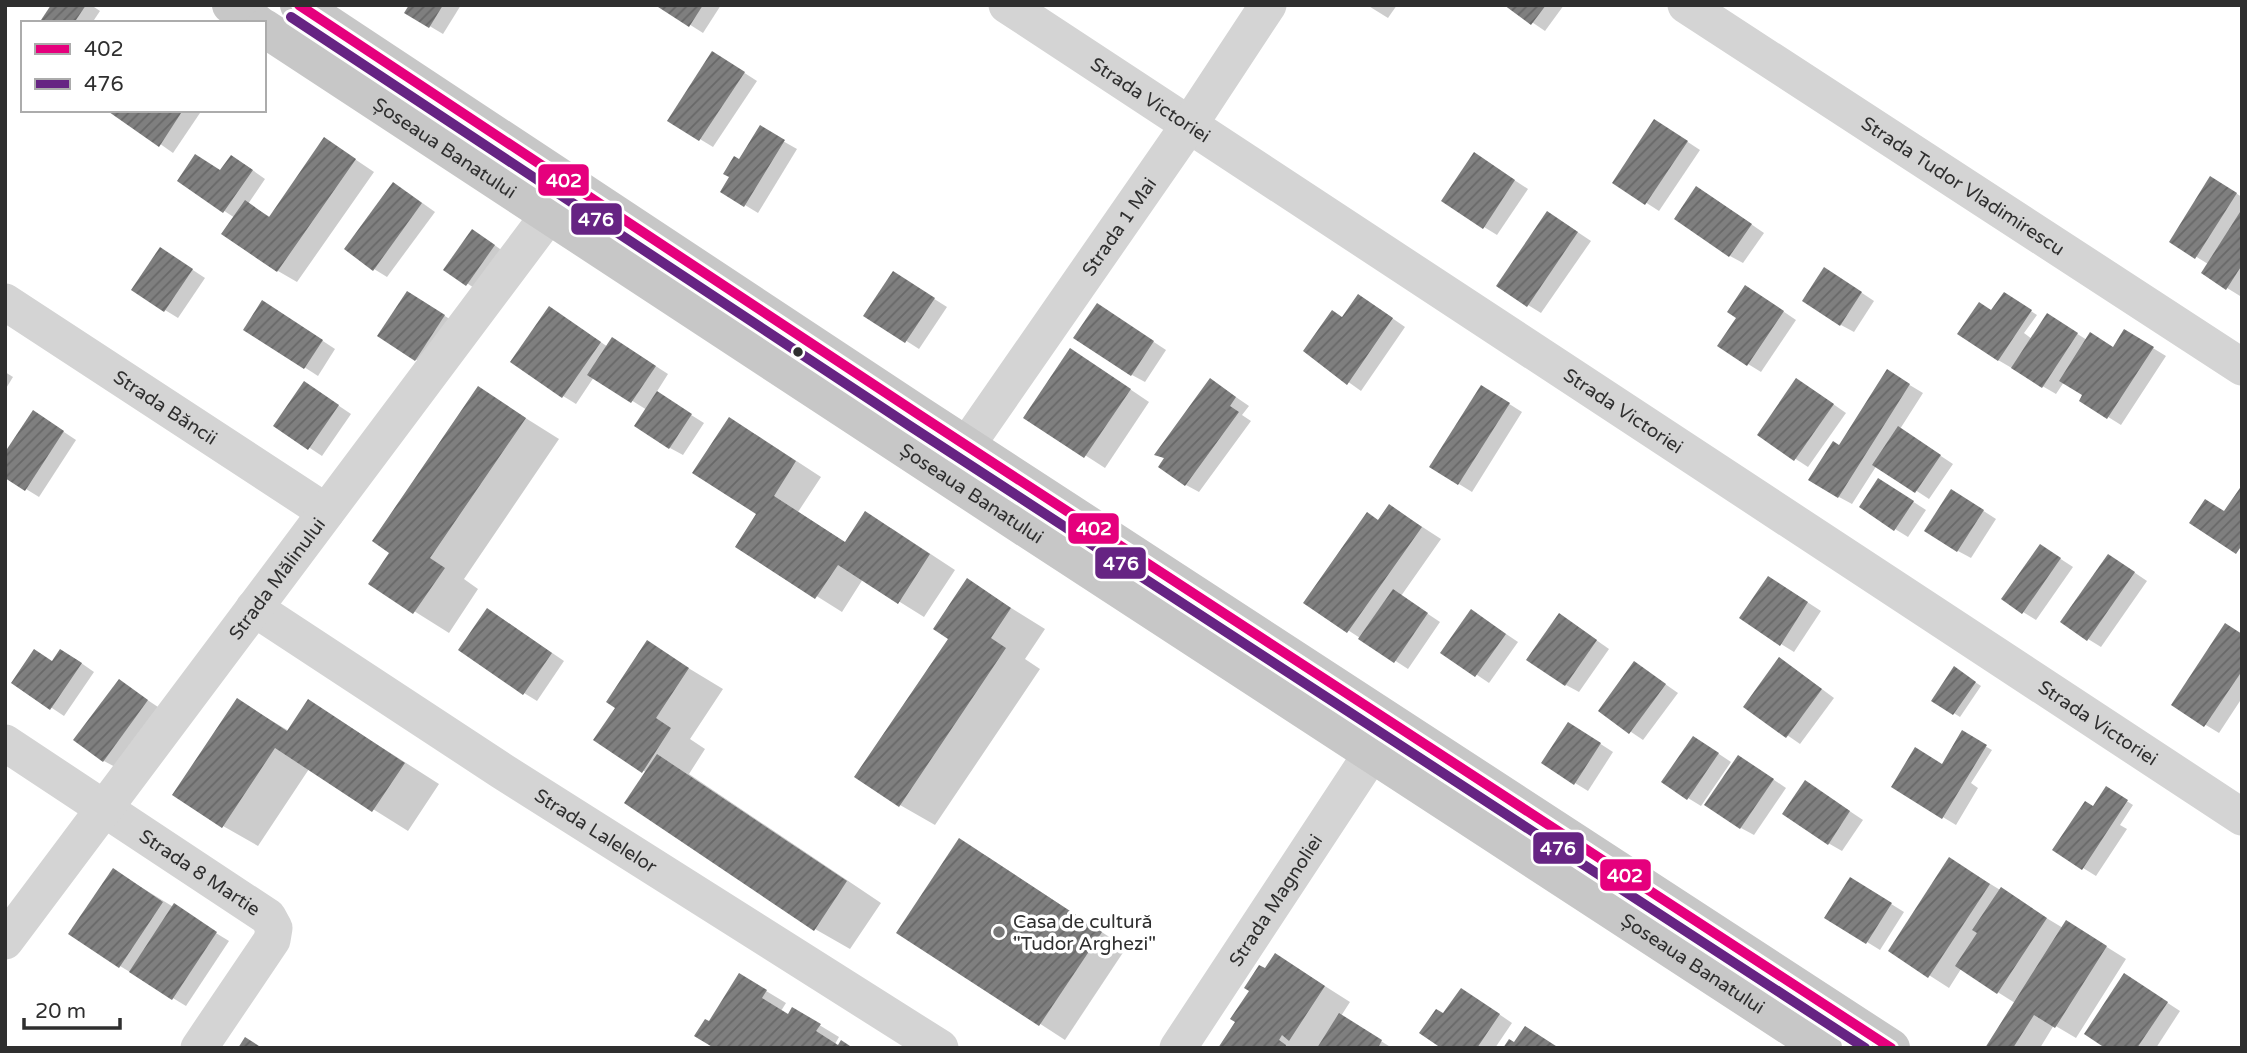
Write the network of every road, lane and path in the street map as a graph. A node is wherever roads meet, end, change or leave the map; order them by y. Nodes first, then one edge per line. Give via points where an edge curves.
1 (231, 5) edge
2 (299, 5) edge
3 (1007, 5) edge
4 (1268, 5) edge
5 (1686, 5) edge
6 (254, 21) edge
7 (266, 29) edge
8 (1189, 125) junction
9 (548, 216) junction
10 (5, 302) edge
11 (2242, 367) edge
12 (967, 445) junction
13 (326, 512) junction
14 (254, 608) junction
15 (5, 743) edge
16 (1371, 752) junction
17 (105, 808) junction
18 (2242, 817) edge
19 (5, 941) edge
20 (899, 1037) edge
21 (200, 1048) edge
22 (940, 1048) edge
23 (1178, 1048) edge
24 (1823, 1048) edge
25 (1891, 1048) edge

1 - 6 main road
2 - 12 main road, Șoseaua Banatului
3 - 8 street, Strada Victoriei
4 - 8 street, Strada 1 Mai
5 - 11 street, Strada Tudor Vladimirescu
7 - 9 main road, Șoseaua Banatului
8 - 12 street, Strada 1 Mai
8 - 18 street, Strada Victoriei
9 - 13 street, Strada Mălinului
9 - 16 main road, Șoseaua Banatului
10 - 13 street, Strada Băncii
12 - 25 main road, Șoseaua Banatului
13 - 14 street, Strada Mălinului
14 - 17 street, Strada Mălinului
14 - 20 street, Strada Lalelelor
15 - 17 street, Strada 8 Martie
16 - 23 street, Strada Magnoliei
16 - 24 main road, Șoseaua Banatului
17 - 19 street, Strada Mălinului
17 - 21 street, Strada 8 Martie via 268,917 274,928 272,940
20 - 22 street, Strada Lalelelor

